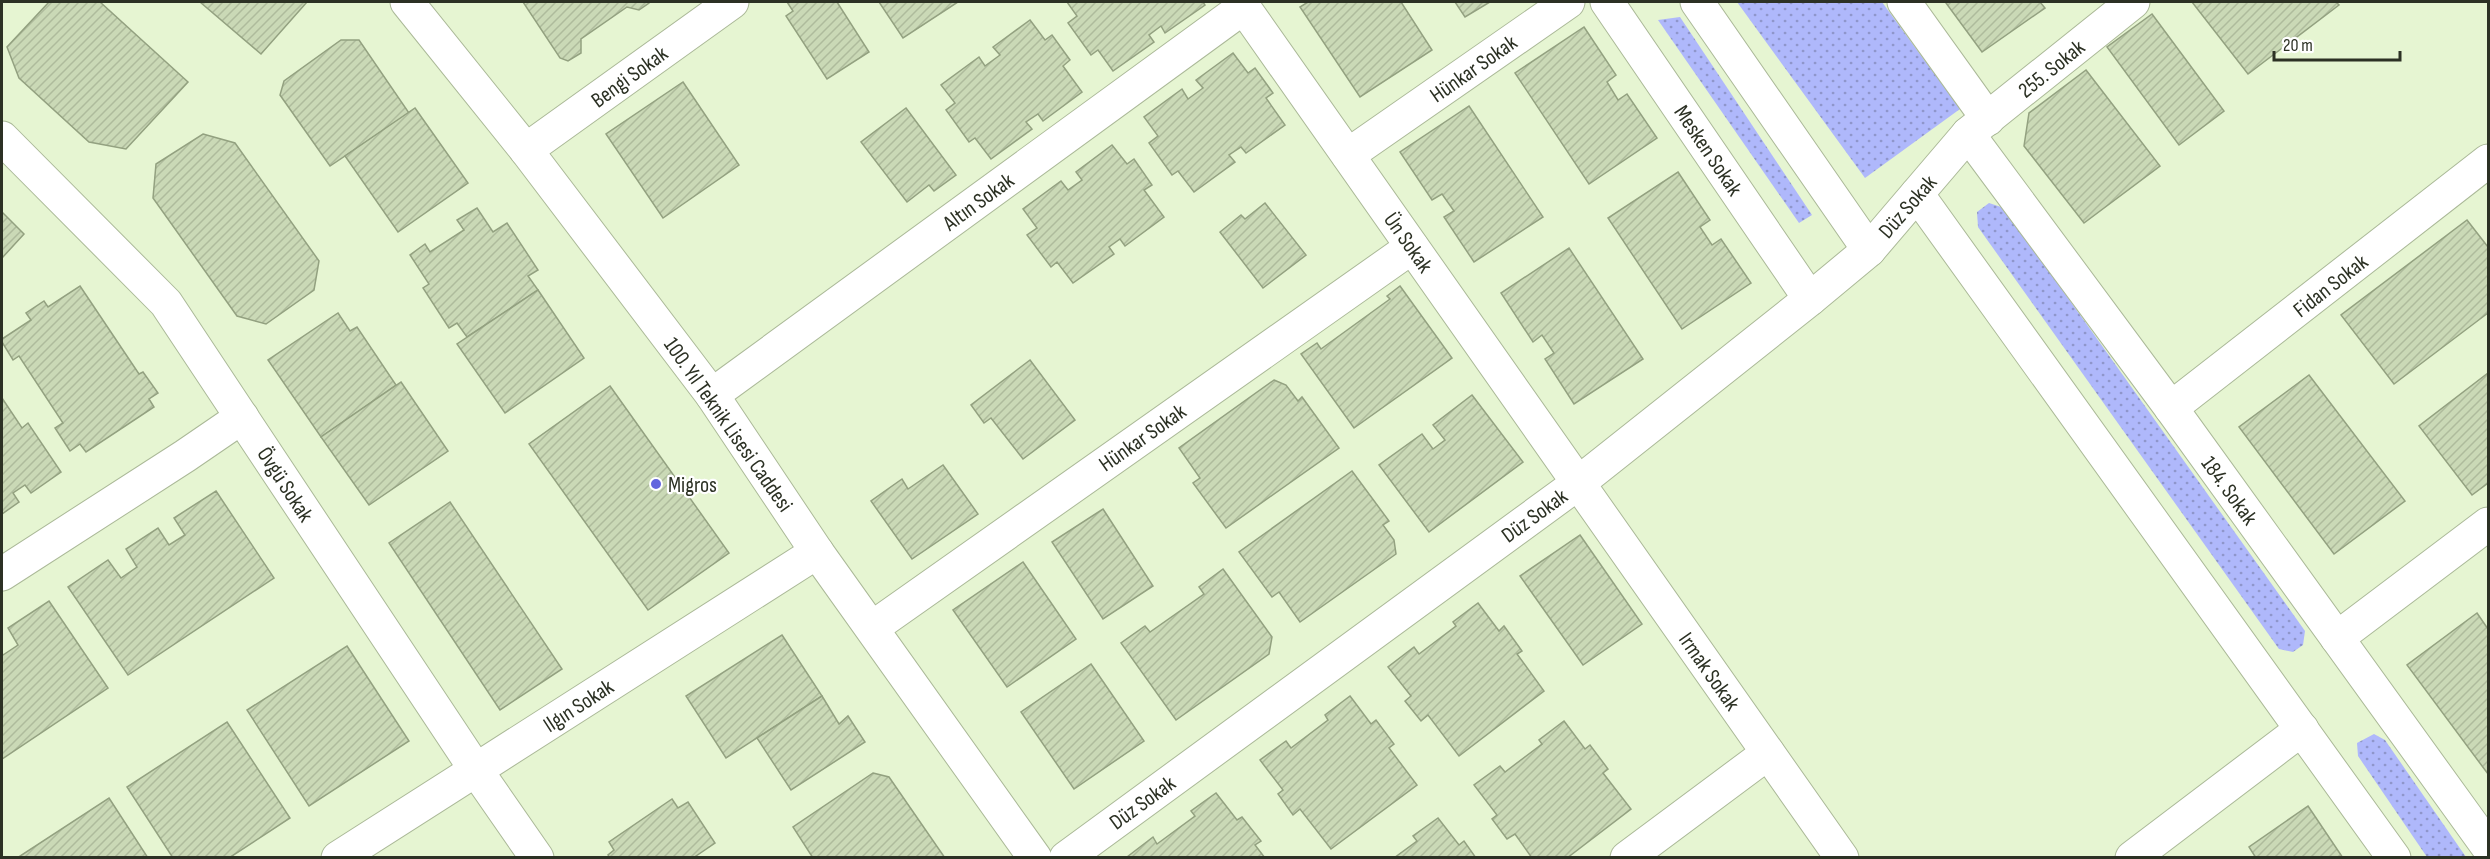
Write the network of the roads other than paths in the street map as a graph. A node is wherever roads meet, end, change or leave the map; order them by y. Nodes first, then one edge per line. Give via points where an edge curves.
1 (407, 2) edge
2 (732, 2) edge
3 (1568, 2) edge
4 (1607, 2) edge
5 (1696, 2) edge
6 (1904, 2) edge
7 (2133, 2) edge
8 (1242, 4) edge
9 (1978, 127) junction
10 (2, 138) edge
11 (526, 150) junction
12 (1348, 155) junction
13 (2488, 161) edge
14 (1917, 195) junction
15 (1412, 247) junction
16 (1869, 250) junction
17 (1810, 299) junction
18 (712, 395) junction
19 (2171, 408) junction
20 (242, 417) junction
21 (1577, 484) junction
22 (2488, 524) edge
23 (817, 552) junction
24 (2, 574) edge
25 (872, 628) junction
26 (2337, 638) junction
27 (2302, 729) junction
28 (1768, 753) junction
29 (476, 770) junction
30 (2488, 847) edge
31 (338, 858) edge
32 (537, 858) edge
33 (1035, 858) edge
34 (1066, 858) edge
35 (1627, 858) edge
36 (1842, 858) edge
37 (2132, 858) edge
38 (2394, 858) edge

1 - 11 street, 100. Yıl Teknik Lisesi Caddesi
2 - 11 street, Bengi Sokak
3 - 12 street, Hünkar Sokak
4 - 17 street, Mesken Sokak
5 - 16 street
6 - 9 street, 184. Sokak
7 - 9 street, 255. Sokak
8 - 12 street, Ün Sokak
8 - 18 street, Altın Sokak
9 - 14 street, Düz Sokak
9 - 19 street, 184. Sokak
10 - 20 street, Övgü Sokak via 166,303
11 - 18 street, 100. Yıl Teknik Lisesi Caddesi
12 - 15 street, Ün Sokak
13 - 19 street, Fidan Sokak
14 - 16 street, Düz Sokak
14 - 27 street
15 - 21 street, Ün Sokak
15 - 25 street, Hünkar Sokak
16 - 17 street, Düz Sokak
17 - 21 street, Düz Sokak
18 - 23 street, 100. Yıl Teknik Lisesi Caddesi
19 - 26 street, 184. Sokak
20 - 24 street
20 - 29 street, Övgü Sokak
21 - 28 street, Irmak Sokak
21 - 34 street, Düz Sokak
22 - 26 street
23 - 25 street, 100. Yıl Teknik Lisesi Caddesi
23 - 29 street, Ilgın Sokak
25 - 33 street, 100. Yıl Teknik Lisesi Caddesi
26 - 30 street, 184. Sokak
27 - 37 street
27 - 38 street
28 - 35 street
28 - 36 street, Irmak Sokak
29 - 31 street, Ilgın Sokak
29 - 32 street, Övgü Sokak

